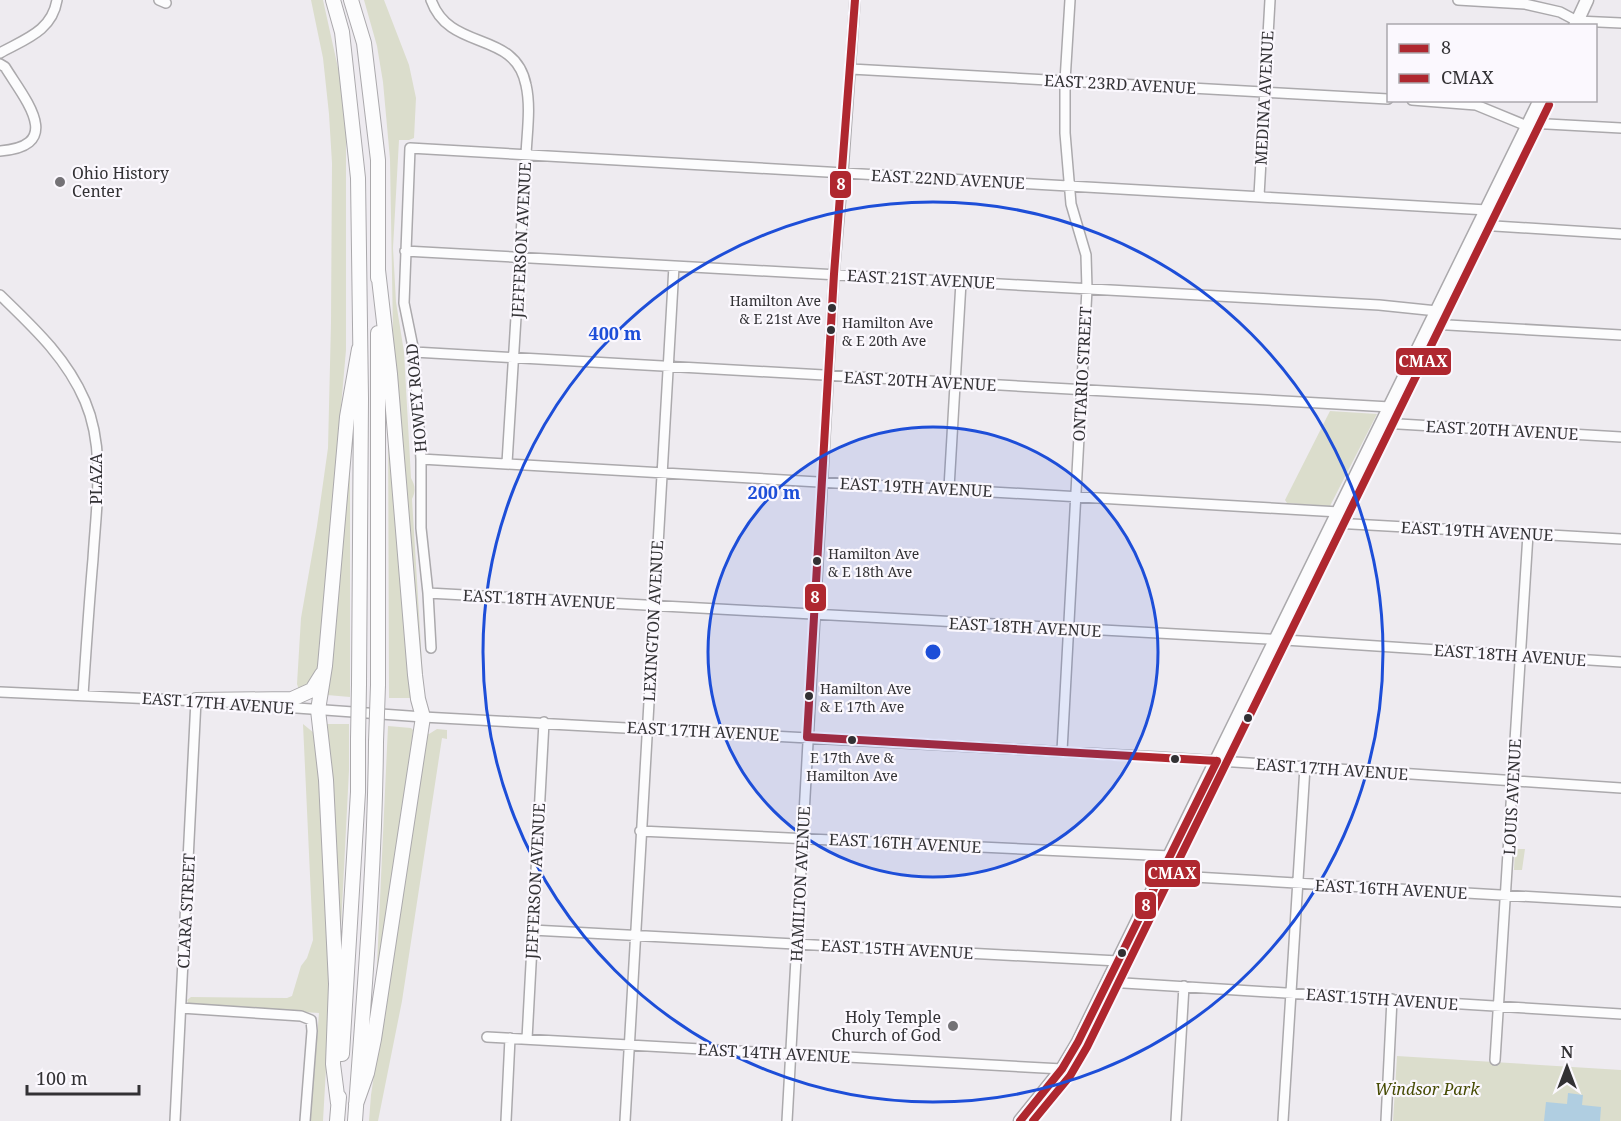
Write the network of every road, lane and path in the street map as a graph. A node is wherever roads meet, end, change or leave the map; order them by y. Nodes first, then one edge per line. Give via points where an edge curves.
1 (57, 0) edge
2 (333, 0) edge
3 (351, 0) edge
4 (431, 0) edge
5 (855, 0) edge
6 (1071, 0) edge
7 (1270, 0) edge
8 (1458, 0) edge
9 (1587, 0) edge
10 (1576, 23) edge
11 (1621, 23) edge
12 (4, 50) edge
13 (2, 66) edge
14 (851, 69) junction
15 (1065, 81) junction
16 (1265, 93) junction
17 (1387, 99) edge
18 (1438, 102) edge
19 (1539, 102) edge
20 (1528, 125) junction
21 (1621, 128) edge
22 (410, 148) joint
23 (0, 151) edge
24 (526, 155) junction
25 (843, 172) junction
26 (1068, 186) junction
27 (1259, 196) junction
28 (1487, 210) junction
29 (1479, 225) junction
30 (1621, 234) edge
31 (405, 251) junction
32 (519, 257) junction
33 (674, 266) junction
34 (378, 270) junction
35 (834, 274) junction
36 (961, 282) junction
37 (1087, 289) junction
38 (0, 295) edge
39 (1437, 311) junction
40 (1431, 324) junction
41 (1621, 335) edge
42 (359, 349) junction
43 (414, 352) junction
44 (514, 358) junction
45 (668, 367) junction
46 (828, 376) junction
47 (955, 383) junction
48 (1082, 390) junction
49 (1390, 407) junction
50 (1383, 423) junction
51 (1621, 437) edge
52 (421, 459) junction
53 (507, 463) junction
54 (662, 472) junction
55 (822, 481) junction
56 (949, 488) junction
57 (1075, 496) junction
58 (1336, 517) junction
59 (1528, 534) junction
60 (1621, 539) edge
61 (428, 593) junction
62 (654, 606) junction
63 (815, 615) junction
64 (1068, 630) junction
65 (1276, 641) junction
66 (430, 648) dead end
67 (1520, 656) junction
68 (1621, 662) edge
69 (325, 666) junction
70 (0, 692) edge
71 (83, 695) junction
72 (196, 700) junction
73 (318, 710) junction
74 (423, 717) junction
75 (544, 722) junction
76 (646, 728) junction
77 (807, 737) junction
78 (1062, 751) junction
79 (1217, 761) junction
80 (1305, 767) junction
81 (1513, 781) junction
82 (1621, 788) edge
83 (640, 831) junction
84 (802, 839) junction
85 (1170, 856) junction
86 (1160, 875) junction
87 (1298, 883) junction
88 (1506, 896) junction
89 (1621, 902) edge
90 (532, 930) junction
91 (635, 935) junction
92 (797, 944) junction
93 (1118, 962) junction
94 (1108, 982) junction
95 (1184, 986) junction
96 (1291, 993) junction
97 (1392, 999) junction
98 (1499, 1006) junction
99 (181, 1008) junction
100 (1621, 1014) edge
101 (487, 1037) dead end
102 (510, 1038) junction
103 (526, 1039) junction
104 (629, 1045) junction
105 (790, 1054) junction
106 (1496, 1060) dead end
107 (1062, 1069) junction
108 (338, 1104) junction
109 (356, 1104) junction
110 (175, 1121) edge
111 (305, 1121) edge
112 (337, 1121) edge
113 (355, 1121) edge
114 (506, 1121) edge
115 (625, 1121) edge
116 (787, 1121) edge
117 (1020, 1121) edge
118 (1176, 1121) edge
119 (1283, 1121) edge
120 (1386, 1121) edge

1 - 12 street via 45,27
2 - 42 highway via 342,32 358,178
3 - 34 highway via 364,42 378,160
4 - 24 street, JEFFERSON AVENUE via 446,24 505,52 521,70 527,96
5 - 14 street, HAMILTON AVENUE
6 - 15 street, ONTARIO STREET
7 - 16 street, MEDINA AVENUE
8 - 10 street via 1525,4 1560,12
9 - 10 main road
10 - 11 street
12 - 13 street
13 - 23 street via 32,112 37,130 26,146
14 - 15 street, EAST 23RD AVENUE
14 - 25 street, HAMILTON AVENUE
15 - 16 street, EAST 23RD AVENUE
15 - 26 street, ONTARIO STREET
16 - 17 street, EAST 23RD AVENUE
16 - 27 street, MEDINA AVENUE
18 - 20 street via 1476,105
19 - 20 main road
20 - 21 street
20 - 28 main road
22 - 24 street, EAST 22ND AVENUE
22 - 31 street, HOWEY ROAD
24 - 25 street, EAST 22ND AVENUE
24 - 32 street, JEFFERSON AVENUE
25 - 26 street, EAST 22ND AVENUE
25 - 35 street, HAMILTON AVENUE
26 - 27 street, EAST 22ND AVENUE
26 - 37 street, ONTARIO STREET via 1086,255
27 - 28 street, EAST 22ND AVENUE
28 - 29 main road
29 - 30 street
29 - 39 main road
31 - 32 street, EAST 21ST AVENUE
31 - 43 street, HOWEY ROAD via 404,303
32 - 33 street, EAST 21ST AVENUE
32 - 44 street, JEFFERSON AVENUE
33 - 35 street, EAST 21ST AVENUE
33 - 45 street, LEXINGTON AVENUE
34 - 74 highway via 415,675
34 - 109 highway, bridge via 376,792
35 - 36 street, EAST 21ST AVENUE
35 - 46 street, HAMILTON AVENUE
36 - 37 street, EAST 21ST AVENUE
36 - 47 street
37 - 39 street, EAST 21ST AVENUE
37 - 48 street, ONTARIO STREET
38 - 71 street, PLAZA via 47,340 71,373 87,407 98,452
39 - 40 main road
40 - 41 street
40 - 49 main road
42 - 69 highway via 347,417
42 - 108 highway, bridge via 358,792
43 - 44 street, EAST 20TH AVENUE
43 - 52 street, HOWEY ROAD
44 - 45 street, EAST 20TH AVENUE
44 - 53 street, JEFFERSON AVENUE
45 - 46 street, EAST 20TH AVENUE
45 - 54 street, LEXINGTON AVENUE
46 - 47 street, EAST 20TH AVENUE
46 - 55 street, HAMILTON AVENUE
47 - 48 street, EAST 20TH AVENUE
47 - 56 street
48 - 49 street, EAST 20TH AVENUE
48 - 57 street, ONTARIO STREET
49 - 50 main road
50 - 51 street, EAST 20TH AVENUE
50 - 58 main road
52 - 53 street, EAST 19TH AVENUE
52 - 61 street, HOWEY ROAD
53 - 54 street, EAST 19TH AVENUE
54 - 55 street, EAST 19TH AVENUE
54 - 62 street, LEXINGTON AVENUE
55 - 56 street, EAST 19TH AVENUE
55 - 63 street, HAMILTON AVENUE
56 - 57 street, EAST 19TH AVENUE
57 - 58 street, EAST 19TH AVENUE
57 - 64 street, ONTARIO STREET
58 - 59 street, EAST 19TH AVENUE
58 - 65 main road
59 - 60 street, EAST 19TH AVENUE
59 - 67 street, LOUIS AVENUE
61 - 62 street, EAST 18TH AVENUE
61 - 66 street, HOWEY ROAD
62 - 63 street, EAST 18TH AVENUE
62 - 76 street, LEXINGTON AVENUE
63 - 64 street, EAST 18TH AVENUE
63 - 77 street, HAMILTON AVENUE
64 - 65 street, EAST 18TH AVENUE
64 - 78 street, ONTARIO STREET
65 - 67 street, EAST 18TH AVENUE
65 - 79 main road
67 - 68 street, EAST 18TH AVENUE
67 - 81 street, LOUIS AVENUE
69 - 72 highway via 314,687 292,699
69 - 73 highway
70 - 71 street, EAST 17TH AVENUE
71 - 72 street, EAST 17TH AVENUE
72 - 73 street, EAST 17TH AVENUE
72 - 99 street, CLARA STREET
73 - 74 street, EAST 17TH AVENUE
73 - 108 highway via 328,814 336,984 333,1064
74 - 75 street, EAST 17TH AVENUE
74 - 109 highway via 374,1039
75 - 76 street, EAST 17TH AVENUE
75 - 90 street, JEFFERSON AVENUE
76 - 77 street, EAST 17TH AVENUE
76 - 83 street, LEXINGTON AVENUE
77 - 78 street, EAST 17TH AVENUE
77 - 84 street, HAMILTON AVENUE
78 - 79 street, EAST 17TH AVENUE
79 - 80 street, EAST 17TH AVENUE
79 - 85 main road
80 - 81 street, EAST 17TH AVENUE
80 - 87 street
81 - 82 street, EAST 17TH AVENUE
81 - 88 street, LOUIS AVENUE
83 - 84 street, EAST 16TH AVENUE
83 - 91 street, LEXINGTON AVENUE
84 - 85 street, EAST 16TH AVENUE
84 - 92 street, HAMILTON AVENUE
85 - 86 main road
86 - 87 street, EAST 16TH AVENUE
86 - 93 main road
87 - 88 street, EAST 16TH AVENUE
87 - 96 street
88 - 89 street, EAST 16TH AVENUE
88 - 98 street, LOUIS AVENUE
90 - 91 street, EAST 15TH AVENUE
90 - 103 street, JEFFERSON AVENUE
91 - 92 street, EAST 15TH AVENUE
91 - 104 street, LEXINGTON AVENUE
92 - 93 street, EAST 15TH AVENUE
92 - 105 street, HAMILTON AVENUE
93 - 94 main road
94 - 95 street, EAST 15TH AVENUE
94 - 107 main road
95 - 96 street, EAST 15TH AVENUE
95 - 118 street
96 - 97 street, EAST 15TH AVENUE
96 - 119 street
97 - 98 street, EAST 15TH AVENUE
97 - 120 street
98 - 100 street, EAST 15TH AVENUE
98 - 106 street, LOUIS AVENUE
99 - 110 street, CLARA STREET
99 - 111 street via 301,1016 311,1020
101 - 102 street, EAST 14TH AVENUE
102 - 103 street, EAST 14TH AVENUE
102 - 114 street
103 - 104 street, EAST 14TH AVENUE
104 - 105 street, EAST 14TH AVENUE
104 - 115 street, LEXINGTON AVENUE
105 - 107 street, EAST 14TH AVENUE
105 - 116 street, HAMILTON AVENUE
107 - 117 main road
108 - 112 highway
109 - 113 highway

